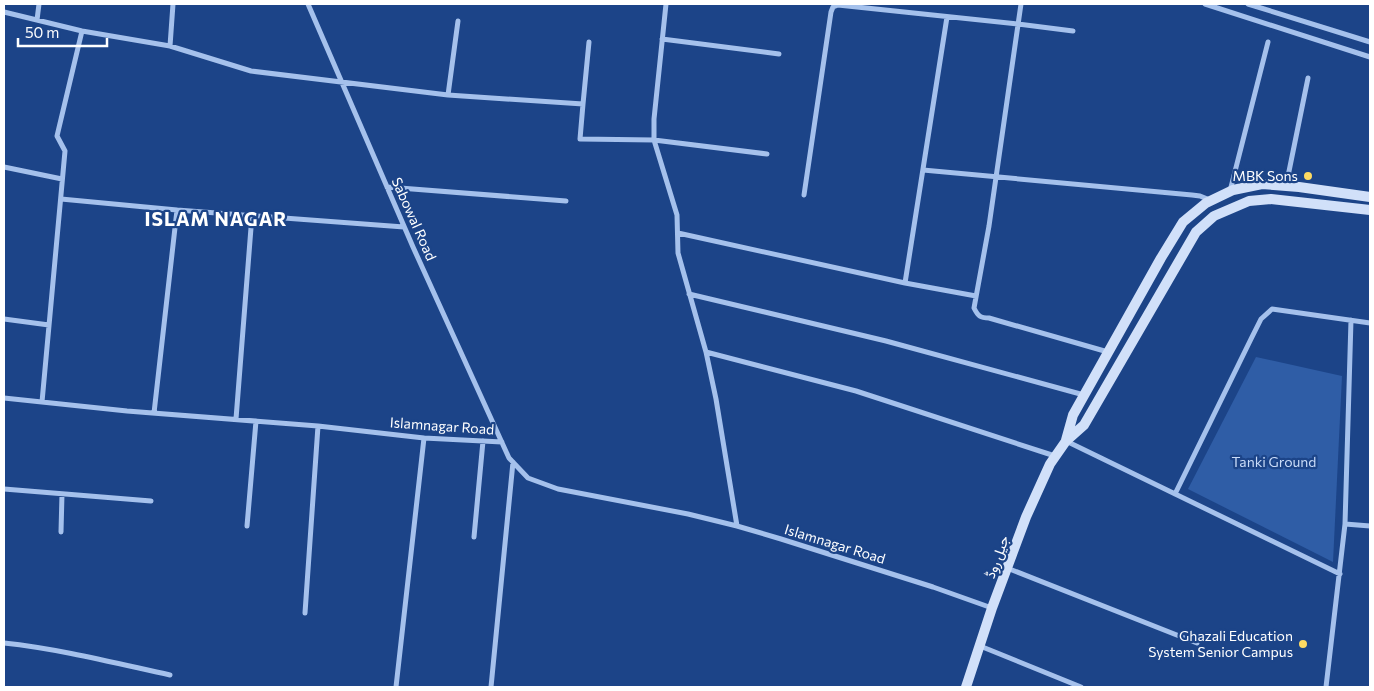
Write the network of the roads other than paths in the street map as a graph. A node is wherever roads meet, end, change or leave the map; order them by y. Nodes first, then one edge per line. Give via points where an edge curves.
1 (39, 4) edge
2 (173, 4) edge
3 (308, 4) edge
4 (666, 4) edge
5 (1021, 4) edge
6 (1205, 4) edge
7 (1248, 4) edge
8 (4, 12) edge
9 (947, 17) junction
10 (37, 20) junction
11 (458, 22) dead end
12 (1018, 24) junction
13 (82, 31) junction
14 (1073, 31) dead end
15 (662, 39) junction
16 (589, 42) dead end
17 (1268, 42) dead end
18 (1370, 42) edge
19 (170, 46) junction
20 (779, 54) dead end
21 (1370, 57) edge
22 (1308, 78) dead end
23 (342, 82) junction
24 (448, 95) junction
25 (583, 104) junction
26 (654, 140) junction
27 (767, 154) dead end
28 (4, 167) edge
29 (923, 170) junction
30 (996, 177) junction
31 (62, 179) junction
32 (1286, 186) junction
33 (387, 187) junction
34 (1227, 193) junction
35 (804, 195) dead end
36 (1370, 197) edge
37 (61, 199) junction
38 (566, 201) dead end
39 (1211, 201) junction
40 (1231, 208) junction
41 (177, 210) junction
42 (1370, 210) edge
43 (252, 215) junction
44 (404, 227) junction
45 (678, 233) junction
46 (904, 283) junction
47 (689, 294) junction
48 (976, 296) junction
49 (4, 319) edge
50 (1351, 320) junction
51 (1370, 323) edge
52 (49, 326) junction
53 (706, 352) junction
54 (1108, 352) junction
55 (1084, 395) junction
56 (4, 398) edge
57 (42, 402) junction
58 (154, 413) junction
59 (236, 419) junction
60 (256, 421) junction
61 (318, 426) junction
62 (424, 438) junction
63 (482, 440) junction
64 (1066, 441) junction
65 (502, 442) junction
66 (1056, 456) junction
67 (513, 462) junction
68 (4, 489) edge
69 (62, 494) junction
70 (1175, 494) junction
71 (150, 501) dead end
72 (1345, 524) junction
73 (247, 526) dead end
74 (737, 526) junction
75 (1370, 526) edge
76 (61, 532) dead end
77 (474, 536) dead end
78 (1007, 568) junction
79 (1340, 574) junction
80 (992, 608) junction
81 (304, 613) dead end
82 (4, 643) edge
83 (1197, 643) dead end
84 (979, 646) junction
85 (170, 675) dead end
86 (396, 687) edge
87 (491, 687) edge
88 (966, 687) edge
89 (1081, 687) edge
90 (1326, 687) edge

1 - 10 street
2 - 19 street
3 - 23 street, Sabowal Road
4 - 15 street
5 - 12 street
6 - 21 street
7 - 18 street
8 - 10 street
9 - 12 street
9 - 29 street
9 - 35 street via 833,7
10 - 13 street
11 - 24 street
12 - 14 street
12 - 30 street
13 - 19 street
13 - 31 street via 57,136 66,151
15 - 20 street
15 - 26 street
16 - 25 street
17 - 34 street
19 - 23 street via 251,71
22 - 32 street
23 - 24 street
23 - 33 street, Sabowal Road
24 - 25 street
25 - 26 street via 580,138
26 - 27 street
26 - 45 street via 678,215
28 - 31 street
29 - 30 street
29 - 46 street
30 - 39 street via 1192,195
30 - 48 street
31 - 37 street
32 - 34 main road via 1262,184
32 - 36 main road
33 - 38 street
33 - 44 street, Sabowal Road
34 - 39 main road
34 - 40 main road
37 - 41 street
37 - 52 street
39 - 54 main road via 1183,222
40 - 42 main road via 1271,198
40 - 64 main road via 1214,216 1196,232 1084,424
41 - 43 street
41 - 58 street
43 - 44 street
43 - 59 street
44 - 65 street, Sabowal Road
45 - 46 street
45 - 47 street via 678,253
46 - 48 street
47 - 53 street
47 - 55 street
48 - 54 street via 974,308 982,318
49 - 52 street
50 - 51 street
50 - 70 street via 1272,309 1261,319
50 - 72 street
52 - 57 street
53 - 66 street via 856,391
53 - 74 street
54 - 55 main road
55 - 64 main road via 1073,415
56 - 57 street, Islamnagar Road
57 - 58 street, Islamnagar Road
58 - 59 street, Islamnagar Road
59 - 60 street, Islamnagar Road
60 - 61 street, Islamnagar Road
60 - 73 street
61 - 62 street, Islamnagar Road
61 - 81 street
62 - 63 street, Islamnagar Road
62 - 86 street
63 - 65 street, Islamnagar Road
63 - 77 street
64 - 66 main road, جیل روڈ
64 - 70 street
65 - 67 street, Islamnagar Road
66 - 78 main road, جیل روڈ via 1026,517
67 - 74 street, Islamnagar Road via 528,478 558,489
67 - 87 street
68 - 69 street
69 - 71 street
69 - 76 street
70 - 79 street
72 - 75 street
72 - 79 street
74 - 80 street, Islamnagar Road
78 - 80 main road, جیل روڈ
78 - 83 street
79 - 90 street
80 - 84 main road, جیل روڈ
82 - 85 street via 28,645
84 - 88 main road, جیل روڈ
84 - 89 street

